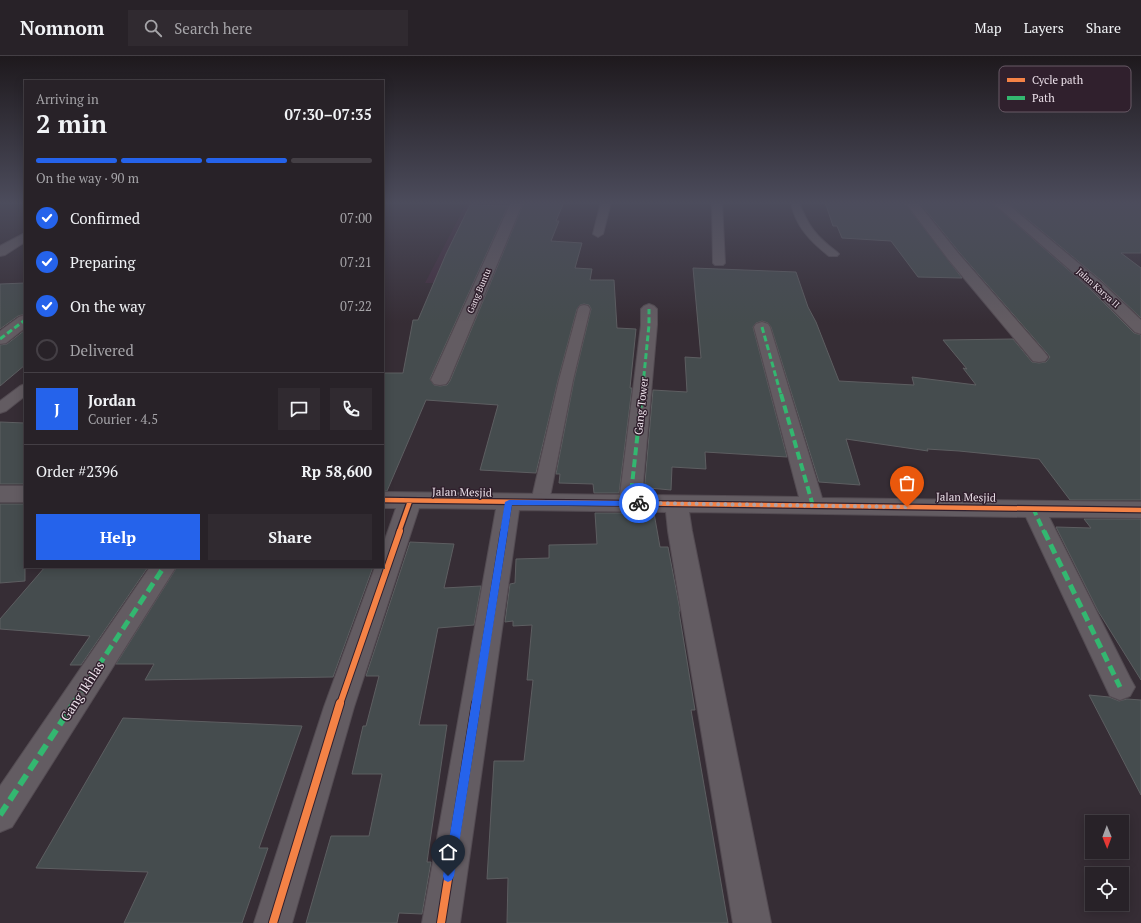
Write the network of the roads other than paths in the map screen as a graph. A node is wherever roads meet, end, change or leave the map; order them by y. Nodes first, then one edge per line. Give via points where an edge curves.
1 (16, 242) edge
2 (499, 242) edge
3 (718, 242) edge
4 (817, 242) edge
5 (942, 242) edge
6 (1045, 242) edge
7 (0, 252) edge
8 (833, 254) dead end
9 (719, 263) dead end
10 (584, 309) dead end
11 (650, 309) dead end
12 (24, 321) edge
13 (762, 327) dead end
14 (1141, 329) edge
15 (0, 339) edge
16 (1039, 357) dead end
17 (440, 380) dead end
18 (24, 390) edge
19 (0, 408) edge
20 (0, 494) edge
21 (24, 494) edge
22 (397, 501) edge
23 (509, 502) junction
24 (540, 502) junction
25 (630, 503) junction
26 (677, 504) junction
27 (814, 506) junction
28 (1033, 508) junction
29 (1141, 510) edge
30 (384, 547) edge
31 (163, 568) edge
32 (378, 568) edge
33 (1120, 687) dead end
34 (0, 815) edge
35 (273, 923) edge
36 (441, 923) edge
37 (752, 923) edge

1 - 7 street
2 - 17 street, Gang Buntu
3 - 9 lane
4 - 8 lane
5 - 16 street
6 - 14 street, Jalan Karya II
10 - 24 lane
11 - 25 street, Gang Tower
12 - 15 street
13 - 27 street
18 - 19 lane
20 - 21 street
22 - 23 street, Jalan Mesjid
22 - 30 street
23 - 24 street, Jalan Mesjid
23 - 36 street
24 - 25 street, Jalan Mesjid
25 - 26 street, Jalan Mesjid
26 - 27 street, Jalan Mesjid
26 - 37 street
27 - 28 street, Jalan Mesjid
28 - 29 street, Jalan Mesjid
28 - 33 street
31 - 34 street, Gang Ikhlas
32 - 35 street

